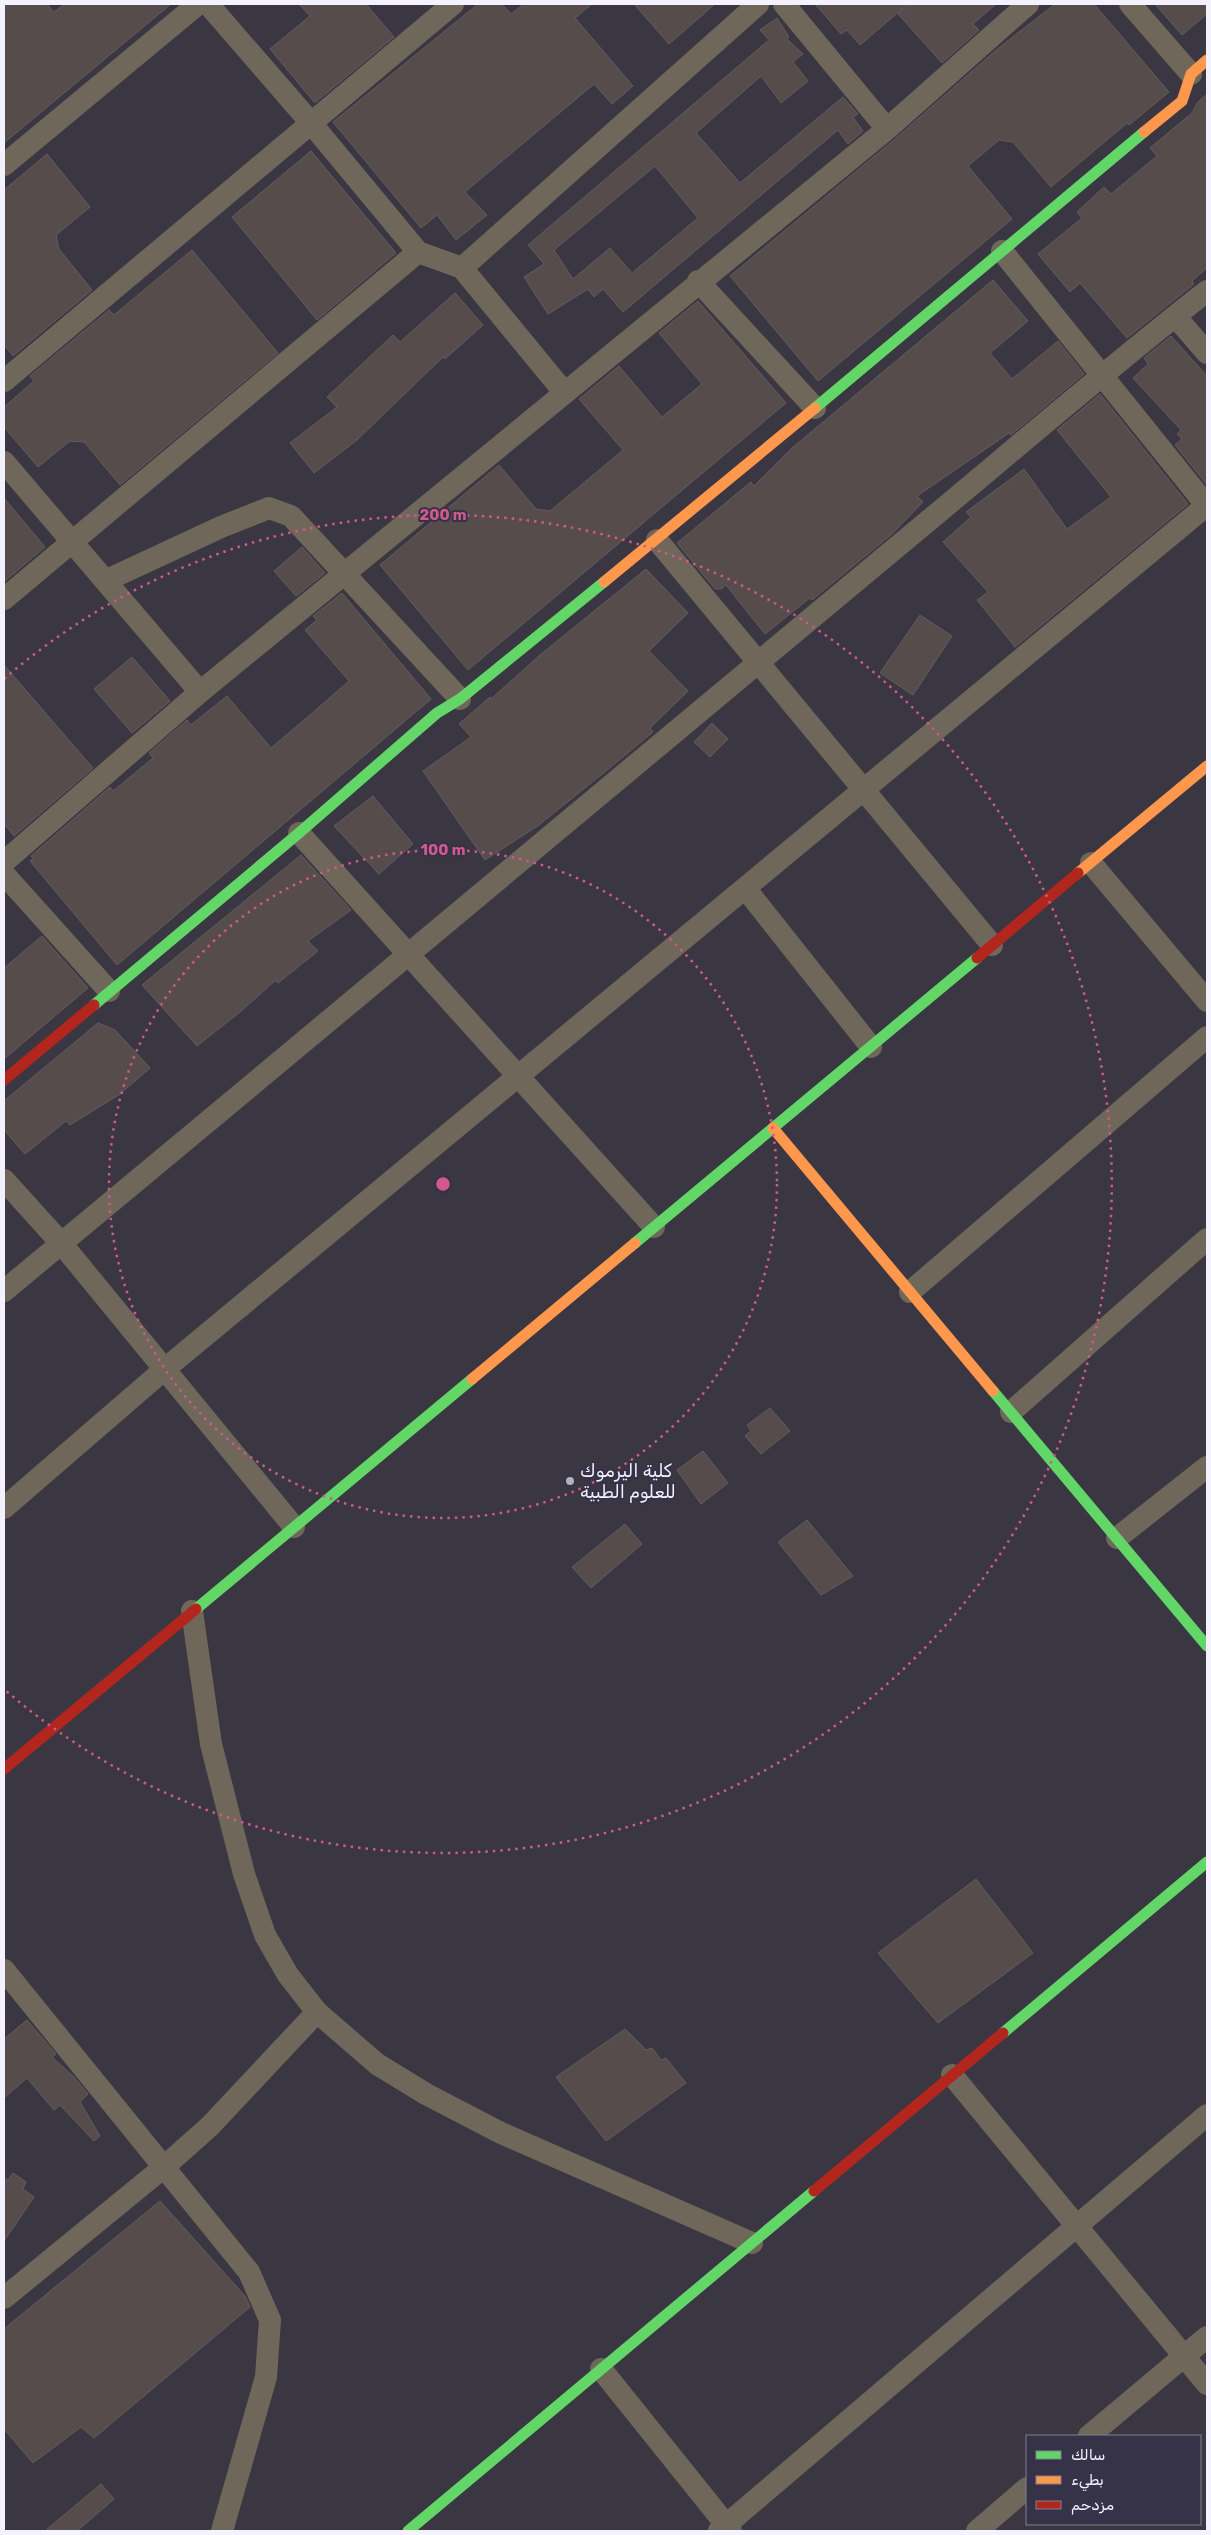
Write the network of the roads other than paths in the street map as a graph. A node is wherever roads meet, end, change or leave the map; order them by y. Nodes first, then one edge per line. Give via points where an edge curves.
1 (198, 4) edge
2 (208, 4) edge
3 (453, 4) edge
4 (758, 4) edge
5 (784, 4) edge
6 (1028, 4) edge
7 (1130, 4) edge
8 (1199, 67) edge
9 (311, 122) junction
10 (887, 129) junction
11 (4, 165) edge
12 (1002, 251) junction
13 (418, 252) junction
14 (462, 268) junction
15 (698, 282) junction
16 (1207, 291) edge
17 (1175, 316) junction
18 (1207, 354) edge
19 (1103, 376) junction
20 (4, 381) edge
21 (564, 392) junction
22 (815, 408) junction
23 (4, 462) edge
24 (1207, 506) edge
25 (657, 540) junction
26 (72, 542) junction
27 (346, 572) junction
28 (107, 580) junction
29 (4, 599) edge
30 (758, 662) junction
31 (200, 692) junction
32 (460, 698) junction
33 (1207, 766) edge
34 (863, 790) junction
35 (299, 833) junction
36 (4, 862) edge
37 (1091, 863) junction
38 (4, 874) edge
39 (744, 888) junction
40 (992, 945) junction
41 (408, 952) junction
42 (109, 991) junction
43 (1207, 1001) edge
44 (1207, 1037) edge
45 (871, 1046) junction
46 (518, 1076) junction
47 (4, 1080) edge
48 (773, 1128) junction
49 (4, 1180) edge
50 (654, 1227) junction
51 (1207, 1239) edge
52 (62, 1243) junction
53 (4, 1291) edge
54 (910, 1292) junction
55 (166, 1368) junction
56 (1011, 1412) junction
57 (1207, 1467) edge
58 (4, 1508) edge
59 (294, 1527) junction
60 (1117, 1538) junction
61 (192, 1611) junction
62 (1207, 1646) edge
63 (4, 1769) edge
64 (1207, 1862) edge
65 (4, 1970) edge
66 (317, 2012) junction
67 (952, 2075) junction
68 (1207, 2115) edge
69 (164, 2167) junction
70 (1076, 2228) junction
71 (752, 2243) junction
72 (4, 2298) edge
73 (1207, 2337) edge
74 (1184, 2356) junction
75 (601, 2370) junction
76 (1207, 2384) edge
77 (1090, 2435) edge
78 (1026, 2489) edge
79 (725, 2529) edge
80 (222, 2531) edge
81 (408, 2531) edge
82 (977, 2531) edge

1 - 11 street
2 - 9 street
3 - 9 street
4 - 14 street
5 - 10 street
6 - 10 street
7 - 8 street
8 - 12 street via 1182,101
9 - 13 street
9 - 20 street
10 - 15 street
12 - 19 street
12 - 22 street
13 - 14 street
13 - 26 street
14 - 21 street
15 - 21 street
15 - 22 street
16 - 17 street
17 - 18 street
17 - 19 street
19 - 24 street
19 - 30 street
21 - 27 street
22 - 25 street
23 - 26 street
24 - 34 street
25 - 30 street
25 - 32 street
26 - 28 street
26 - 29 street
27 - 28 street via 291,516 269,508
27 - 31 street
27 - 32 street
28 - 31 street
30 - 34 street
30 - 41 street
31 - 36 street
32 - 35 street via 437,714
33 - 37 street
34 - 39 street
34 - 40 street
35 - 41 street
35 - 42 street
37 - 40 street
37 - 43 street
38 - 42 street
39 - 45 street
39 - 46 street
40 - 45 street
41 - 46 street
41 - 52 street
42 - 47 street
44 - 54 street
45 - 48 street
46 - 50 street
46 - 55 street
48 - 50 street
48 - 54 street
49 - 52 street
50 - 59 street
51 - 56 street
52 - 53 street
52 - 55 street
54 - 56 street
55 - 58 street
55 - 59 street
56 - 60 street
57 - 60 street
59 - 61 street
60 - 62 street
61 - 63 street
61 - 66 street via 211,1744 244,1874 265,1935 288,1975
64 - 67 street
65 - 69 street
66 - 69 street via 210,2126
66 - 71 street via 377,2064 426,2094 501,2133
67 - 70 street
67 - 71 street
68 - 70 street
69 - 72 street
69 - 80 street via 249,2272 270,2320 266,2377
70 - 74 street
70 - 79 street
71 - 75 street
73 - 74 street
74 - 76 street
74 - 77 street
75 - 79 street
75 - 81 street
78 - 82 street

